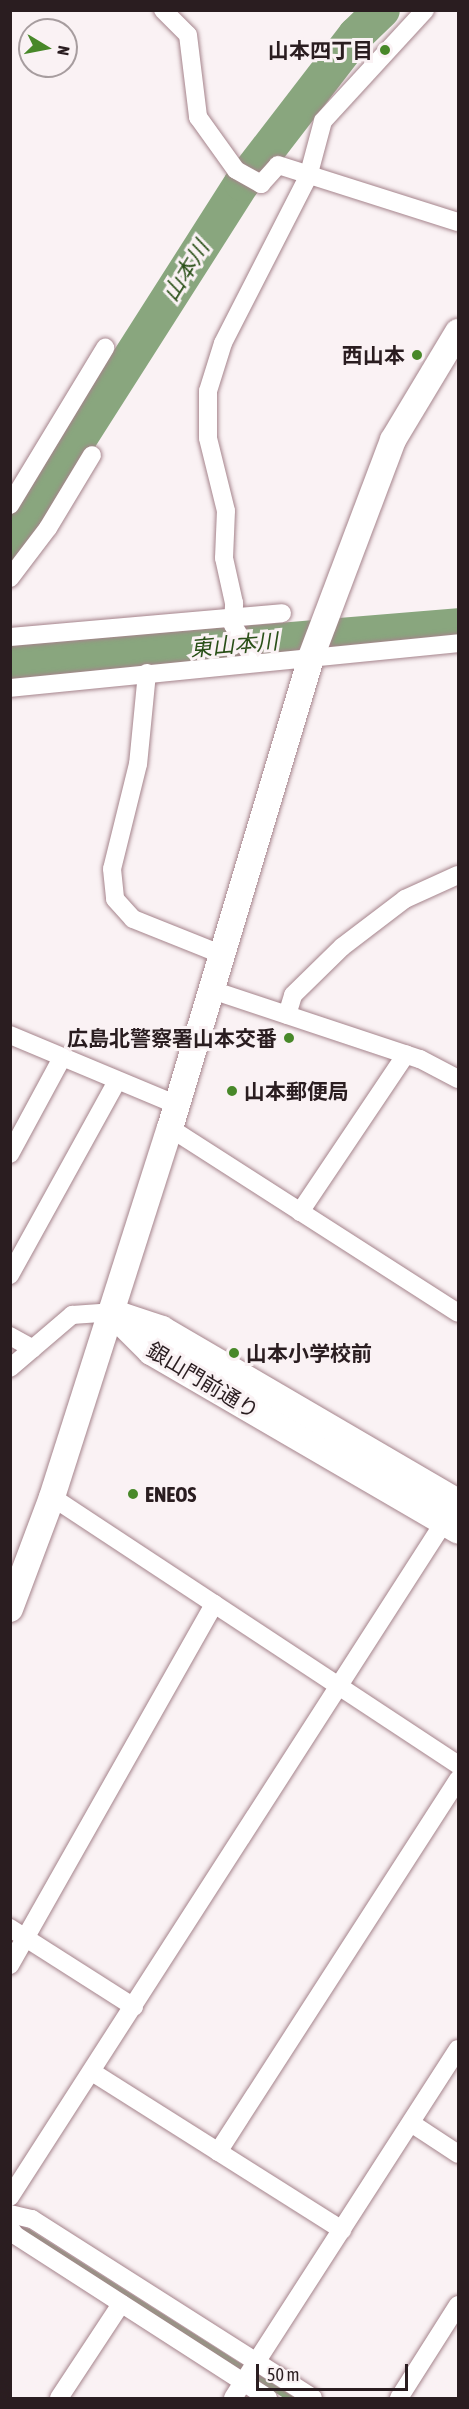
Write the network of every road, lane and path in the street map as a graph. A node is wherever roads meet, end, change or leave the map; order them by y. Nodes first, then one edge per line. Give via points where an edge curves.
1 (163, 10) edge
2 (425, 10) edge
3 (308, 177) junction
4 (459, 222) edge
5 (459, 332) edge
6 (105, 348) dead end
7 (92, 455) dead end
8 (10, 505) edge
9 (10, 578) edge
10 (282, 613) dead end
11 (233, 621) junction
12 (10, 637) edge
13 (459, 644) edge
14 (313, 653) junction
15 (255, 662) junction
16 (147, 673) junction
17 (10, 688) edge
18 (459, 874) edge
19 (223, 955) junction
20 (212, 990) junction
21 (287, 1015) junction
22 (10, 1035) edge
23 (406, 1054) junction
24 (62, 1058) junction
25 (459, 1079) edge
26 (117, 1081) junction
27 (173, 1117) junction
28 (10, 1154) edge
29 (300, 1212) junction
30 (10, 1275) edge
31 (111, 1312) junction
32 (459, 1313) edge
33 (10, 1336) edge
34 (33, 1348) junction
35 (10, 1368) edge
36 (52, 1497) junction
37 (455, 1511) edge
38 (214, 1604) junction
39 (10, 1609) edge
40 (339, 1687) junction
41 (459, 1765) edge
42 (459, 1780) edge
43 (10, 1928) edge
44 (26, 1938) junction
45 (10, 1965) edge
46 (134, 2007) junction
47 (459, 2049) edge
48 (92, 2073) junction
49 (411, 2123) junction
50 (218, 2152) junction
51 (459, 2154) edge
52 (10, 2197) edge
53 (10, 2214) edge
54 (10, 2228) edge
55 (342, 2229) junction
56 (121, 2304) junction
57 (456, 2313) edge
58 (257, 2362) junction
59 (243, 2383) junction
60 (59, 2398) edge
61 (233, 2398) edge
62 (268, 2398) edge
63 (313, 2398) edge
64 (399, 2398) edge

1 - 3 street via 188,34 198,117 236,170 261,184 278,165
2 - 3 street via 323,121
3 - 4 street
3 - 11 street via 223,343 208,391 208,438 226,511 224,558
5 - 14 street via 393,440
6 - 8 street
7 - 9 street via 48,528
10 - 11 street
11 - 12 street
11 - 15 street
13 - 14 street
14 - 15 street
14 - 19 street
15 - 16 street
16 - 17 street
16 - 19 street via 138,764 112,869 116,899 133,919
18 - 21 street via 405,899 342,947 293,995
19 - 20 street
20 - 21 street
20 - 27 street
21 - 23 street
22 - 24 street
23 - 25 street
23 - 29 street
24 - 26 street
24 - 28 street
26 - 27 street
26 - 30 street
27 - 29 street
27 - 31 street
29 - 32 street
31 - 34 street via 72,1315
31 - 36 street
31 - 37 street, 銀山門前通り via 151,1352
33 - 34 street
34 - 35 street
36 - 38 street
36 - 39 street
37 - 40 street
38 - 40 street
38 - 44 street
40 - 41 street
40 - 46 street
42 - 50 street
43 - 44 street
44 - 45 street
44 - 46 street
46 - 48 street
47 - 49 street
48 - 50 street
48 - 52 street
49 - 51 street
49 - 55 street
50 - 55 street
53 - 58 street via 32,2220
54 - 56 street
55 - 58 street
56 - 59 street
56 - 60 street
57 - 64 street
58 - 59 street
58 - 63 street
59 - 61 street
59 - 62 street

